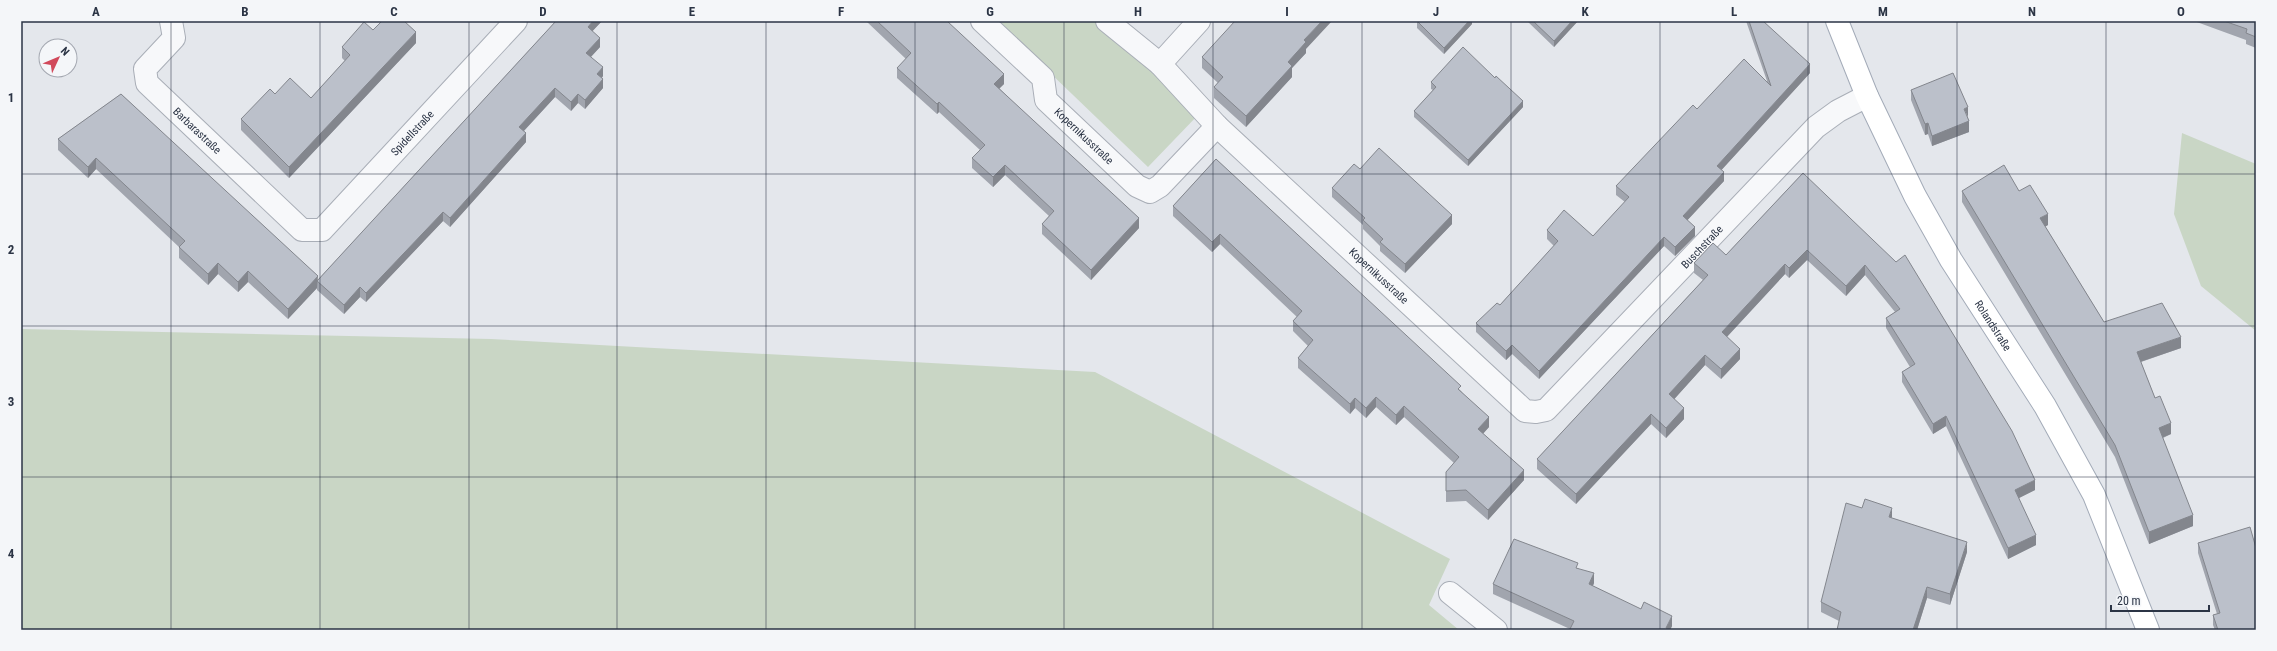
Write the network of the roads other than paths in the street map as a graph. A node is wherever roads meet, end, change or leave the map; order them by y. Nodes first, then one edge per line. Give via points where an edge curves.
1 (171, 21) edge
2 (516, 21) edge
3 (982, 21) edge
4 (1107, 21) edge
5 (1200, 21) edge
6 (1837, 21) edge
7 (1160, 64) junction
8 (1867, 96) junction
9 (1217, 126) junction
10 (302, 230) joint
11 (1546, 410) joint
12 (1450, 594) dead end
13 (1496, 630) edge
14 (2148, 630) edge

1 - 10 street, Barbarastraße via 174,38 145,69 147,83
2 - 10 street, Spidellstraße via 322,230
3 - 9 street, Kopernikusstraße via 1043,78 1046,100 1137,186 1150,192 1160,186
4 - 7 street, Kopernikusstraße
5 - 7 street
6 - 8 main road, Rolandstraße
7 - 9 street, Kopernikusstraße
8 - 11 street, Buschstraße via 1838,111 1816,127
8 - 14 main road, Rolandstraße via 1915,196 1951,260 2045,406 2094,495
9 - 11 street, Kopernikusstraße via 1525,411
12 - 13 street

